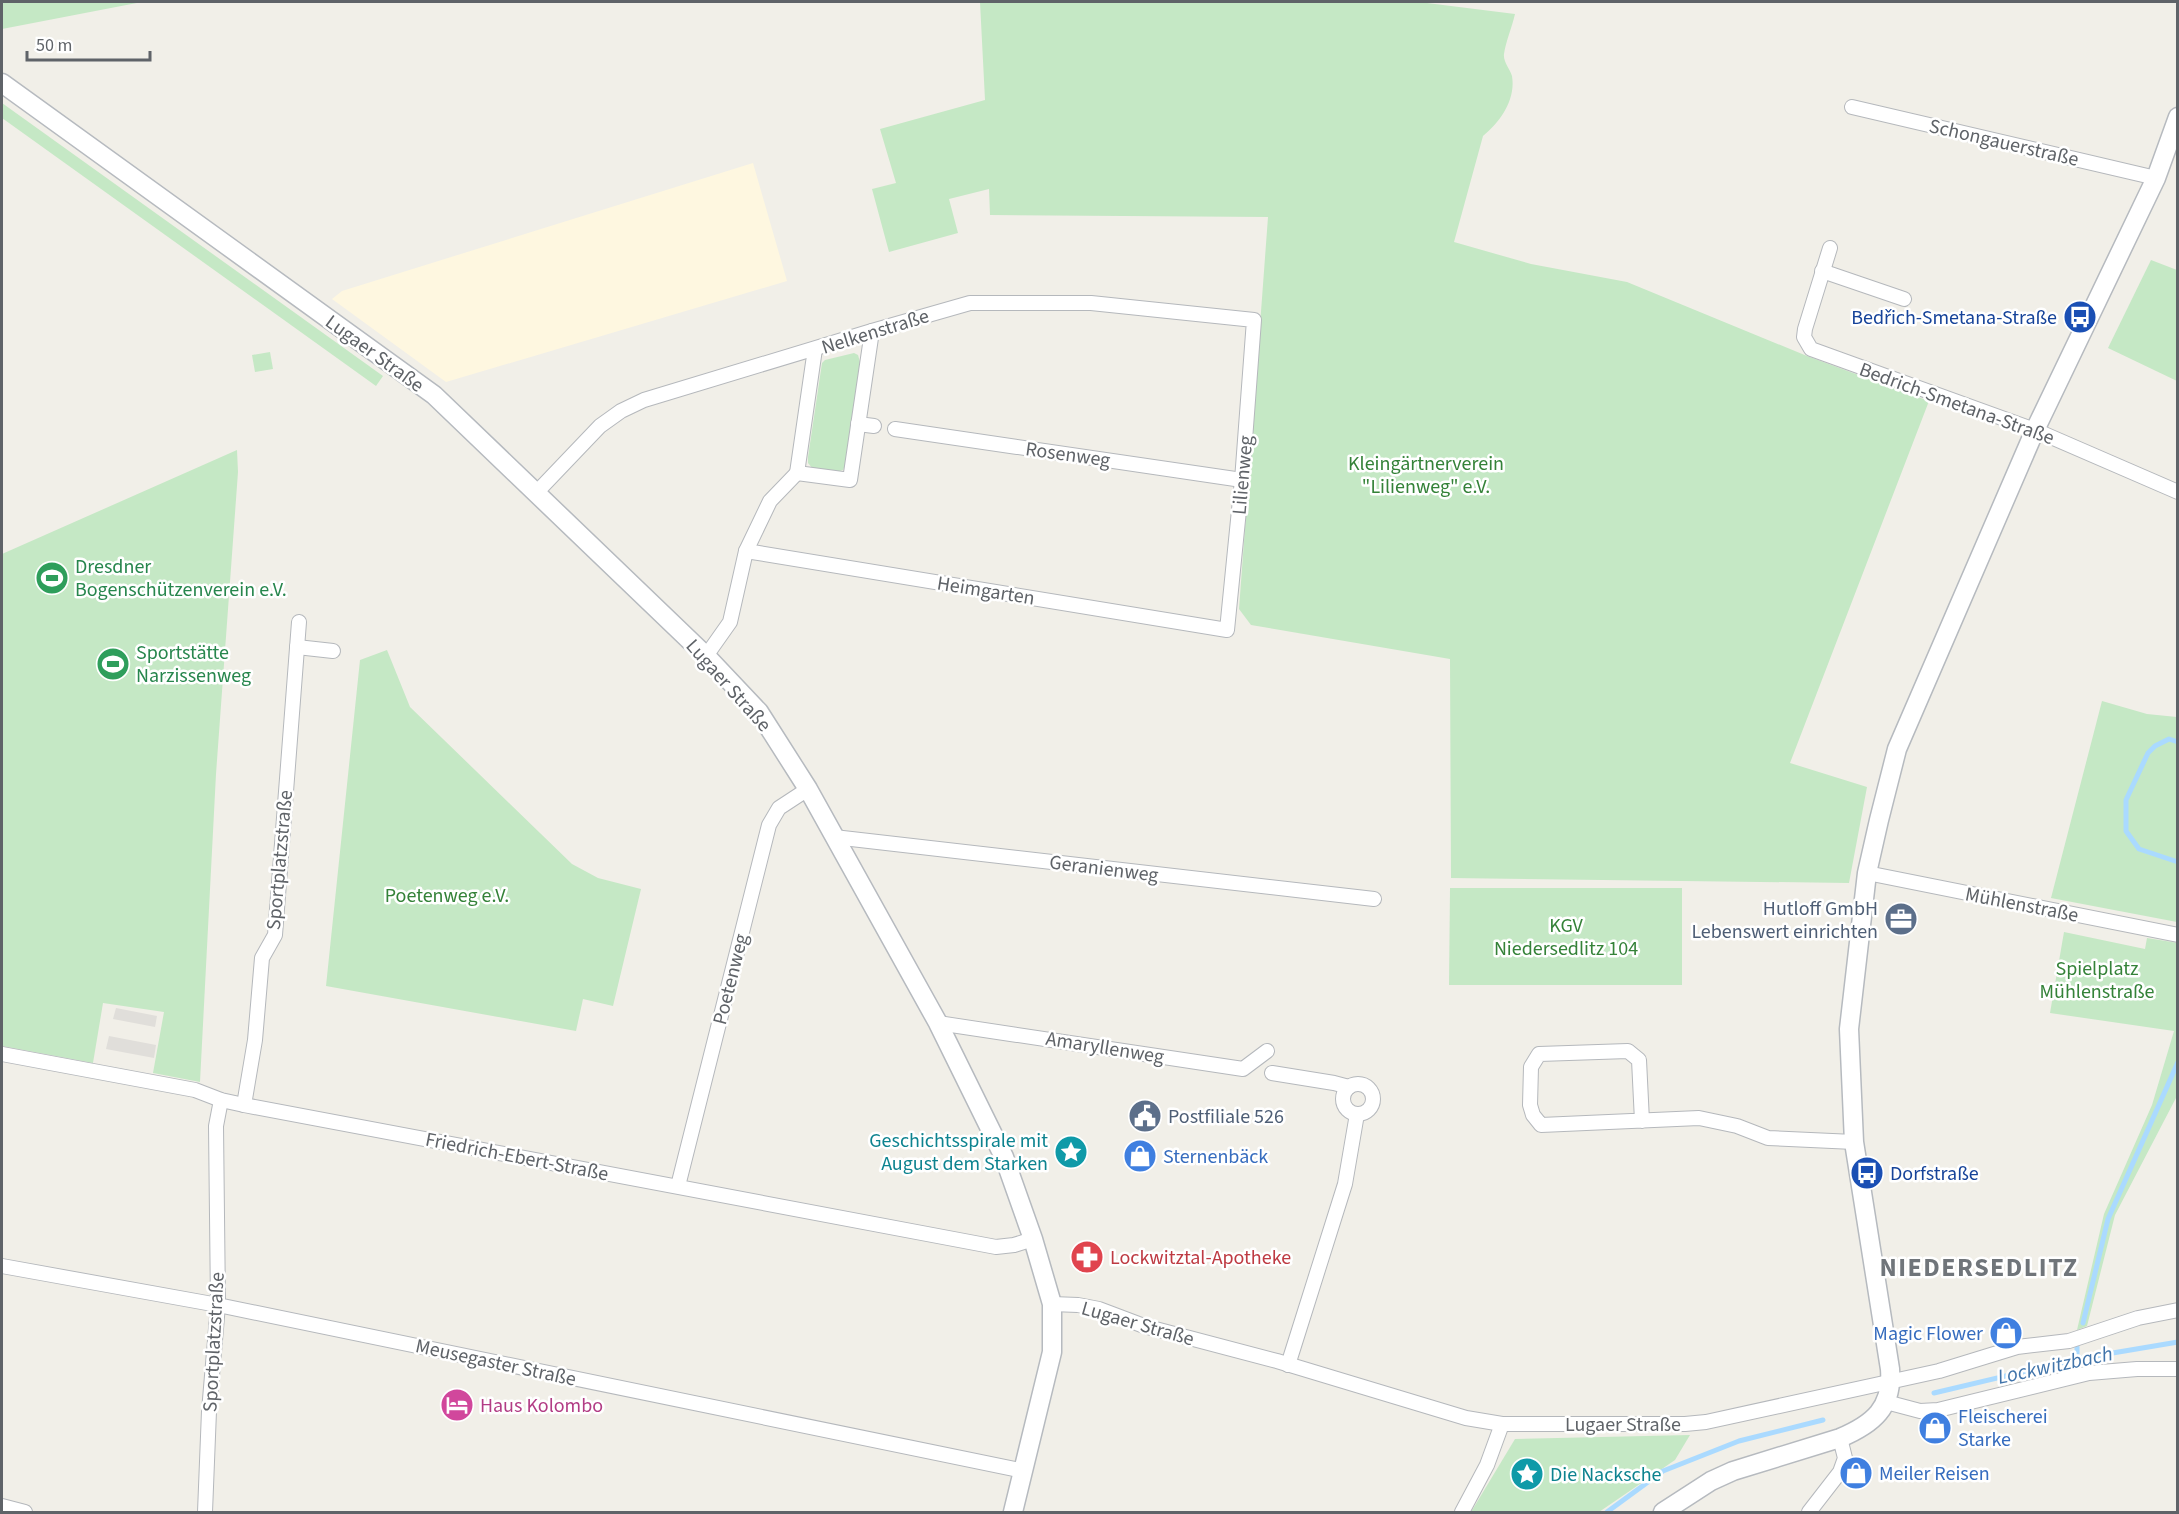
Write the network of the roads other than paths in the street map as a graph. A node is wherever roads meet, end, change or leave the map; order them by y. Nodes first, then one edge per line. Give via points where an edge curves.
1 (2, 83) edge
2 (1852, 107) dead end
3 (2178, 117) edge
4 (2156, 178) junction
5 (1830, 248) dead end
6 (1822, 271) junction
7 (1904, 299) dead end
8 (1254, 320) joint
9 (872, 330) junction
10 (815, 349) junction
11 (858, 424) junction
12 (874, 426) dead end
13 (895, 429) dead end
14 (2035, 430) junction
15 (797, 473) junction
16 (1242, 480) junction
17 (2178, 492) edge
18 (536, 493) junction
19 (746, 551) junction
20 (299, 622) dead end
21 (1227, 630) joint
22 (297, 647) junction
23 (333, 651) dead end
24 (706, 656) junction
25 (808, 789) junction
26 (834, 837) junction
27 (1867, 873) junction
28 (1374, 899) dead end
29 (2178, 935) edge
30 (938, 1023) junction
31 (1267, 1051) dead end
32 (2, 1054) edge
33 (1272, 1073) dead end
34 (1349, 1087) junction
35 (221, 1100) junction
36 (244, 1105) junction
37 (1357, 1114) junction
38 (1642, 1121) junction
39 (1854, 1142) junction
40 (678, 1185) junction
41 (1034, 1239) junction
42 (2, 1266) edge
43 (1052, 1304) junction
44 (218, 1305) junction
45 (2178, 1310) edge
46 (1288, 1365) junction
47 (2178, 1369) edge
48 (1891, 1382) junction
49 (1886, 1402) junction
50 (1502, 1424) junction
51 (1840, 1438) junction
52 (1023, 1471) junction
53 (2, 1506) edge
54 (25, 1512) edge
55 (205, 1512) edge
56 (1012, 1512) edge
57 (1462, 1512) edge
58 (1663, 1512) edge
59 (1809, 1512) edge

1 - 18 street, Lugaer Straße via 434,395
2 - 4 street, Schongauerstraße
3 - 4 street
4 - 14 street
5 - 6 street, Bedrich-Smetana-Straße
6 - 7 street
6 - 14 street, Bedrich-Smetana-Straße via 1805,329 1804,337 1811,349
8 - 9 street, Nelkenstraße via 1091,303 970,303
8 - 16 street, Lilienweg
9 - 10 street, Nelkenstraße
9 - 11 street
10 - 15 street
10 - 18 street, Nelkenstraße via 644,400 621,411 600,426
11 - 12 street
11 - 15 street via 850,480
13 - 16 street, Rosenweg
14 - 17 street, Bedrich-Smetana-Straße
14 - 27 street via 1897,749
15 - 19 street via 770,501
16 - 21 street, Lilienweg
18 - 24 street, Lugaer Straße
19 - 21 street, Heimgarten
19 - 24 street via 730,622
20 - 22 street, Sportplatzstraße
22 - 23 street
22 - 36 street, Sportplatzstraße via 275,936 262,958 255,1040
24 - 25 street, Lugaer Straße via 759,712
25 - 26 street, Lugaer Straße
25 - 40 street, Poetenweg via 779,808 769,825
26 - 28 street, Geranienweg
26 - 30 street, Lugaer Straße
27 - 29 street, Mühlenstraße
27 - 39 street via 1849,1029
30 - 31 street, Amaryllenweg via 1243,1069
30 - 41 street, Lugaer Straße via 1004,1157
32 - 35 street, Friedrich-Ebert-Straße via 195,1090
33 - 34 street
34 - 37 street via 1344,1096 1345,1106
34 - 37 street via 1363,1085 1373,1095 1370,1108
35 - 36 street, Friedrich-Ebert-Straße
35 - 44 street, Sportplatzstraße via 216,1126
36 - 40 street, Friedrich-Ebert-Straße
37 - 46 street via 1345,1184
38 - 38 street via 1541,1125 1530,1105 1531,1067 1539,1054 1628,1051 1639,1060
38 - 39 street via 1699,1118 1768,1138
39 - 48 street
40 - 41 street, Friedrich-Ebert-Straße via 996,1247
41 - 43 street, Lugaer Straße
42 - 44 street, Meusegaster Straße
43 - 46 street, Lugaer Straße via 1099,1309 1144,1326
43 - 52 street via 1052,1352
44 - 52 street, Meusegaster Straße
44 - 55 street, Sportplatzstraße
45 - 48 street via 2138,1318 2069,1341 2017,1347
46 - 50 street, Lugaer Straße via 1466,1418
47 - 49 street via 2089,1373 1938,1410 1920,1411
48 - 49 street
48 - 50 street, Lugaer Straße via 1706,1422
49 - 51 street via 1867,1424
50 - 57 street via 1487,1465
51 - 58 street via 1733,1471
51 - 59 street via 1845,1458 1840,1472
52 - 56 street
53 - 54 street

